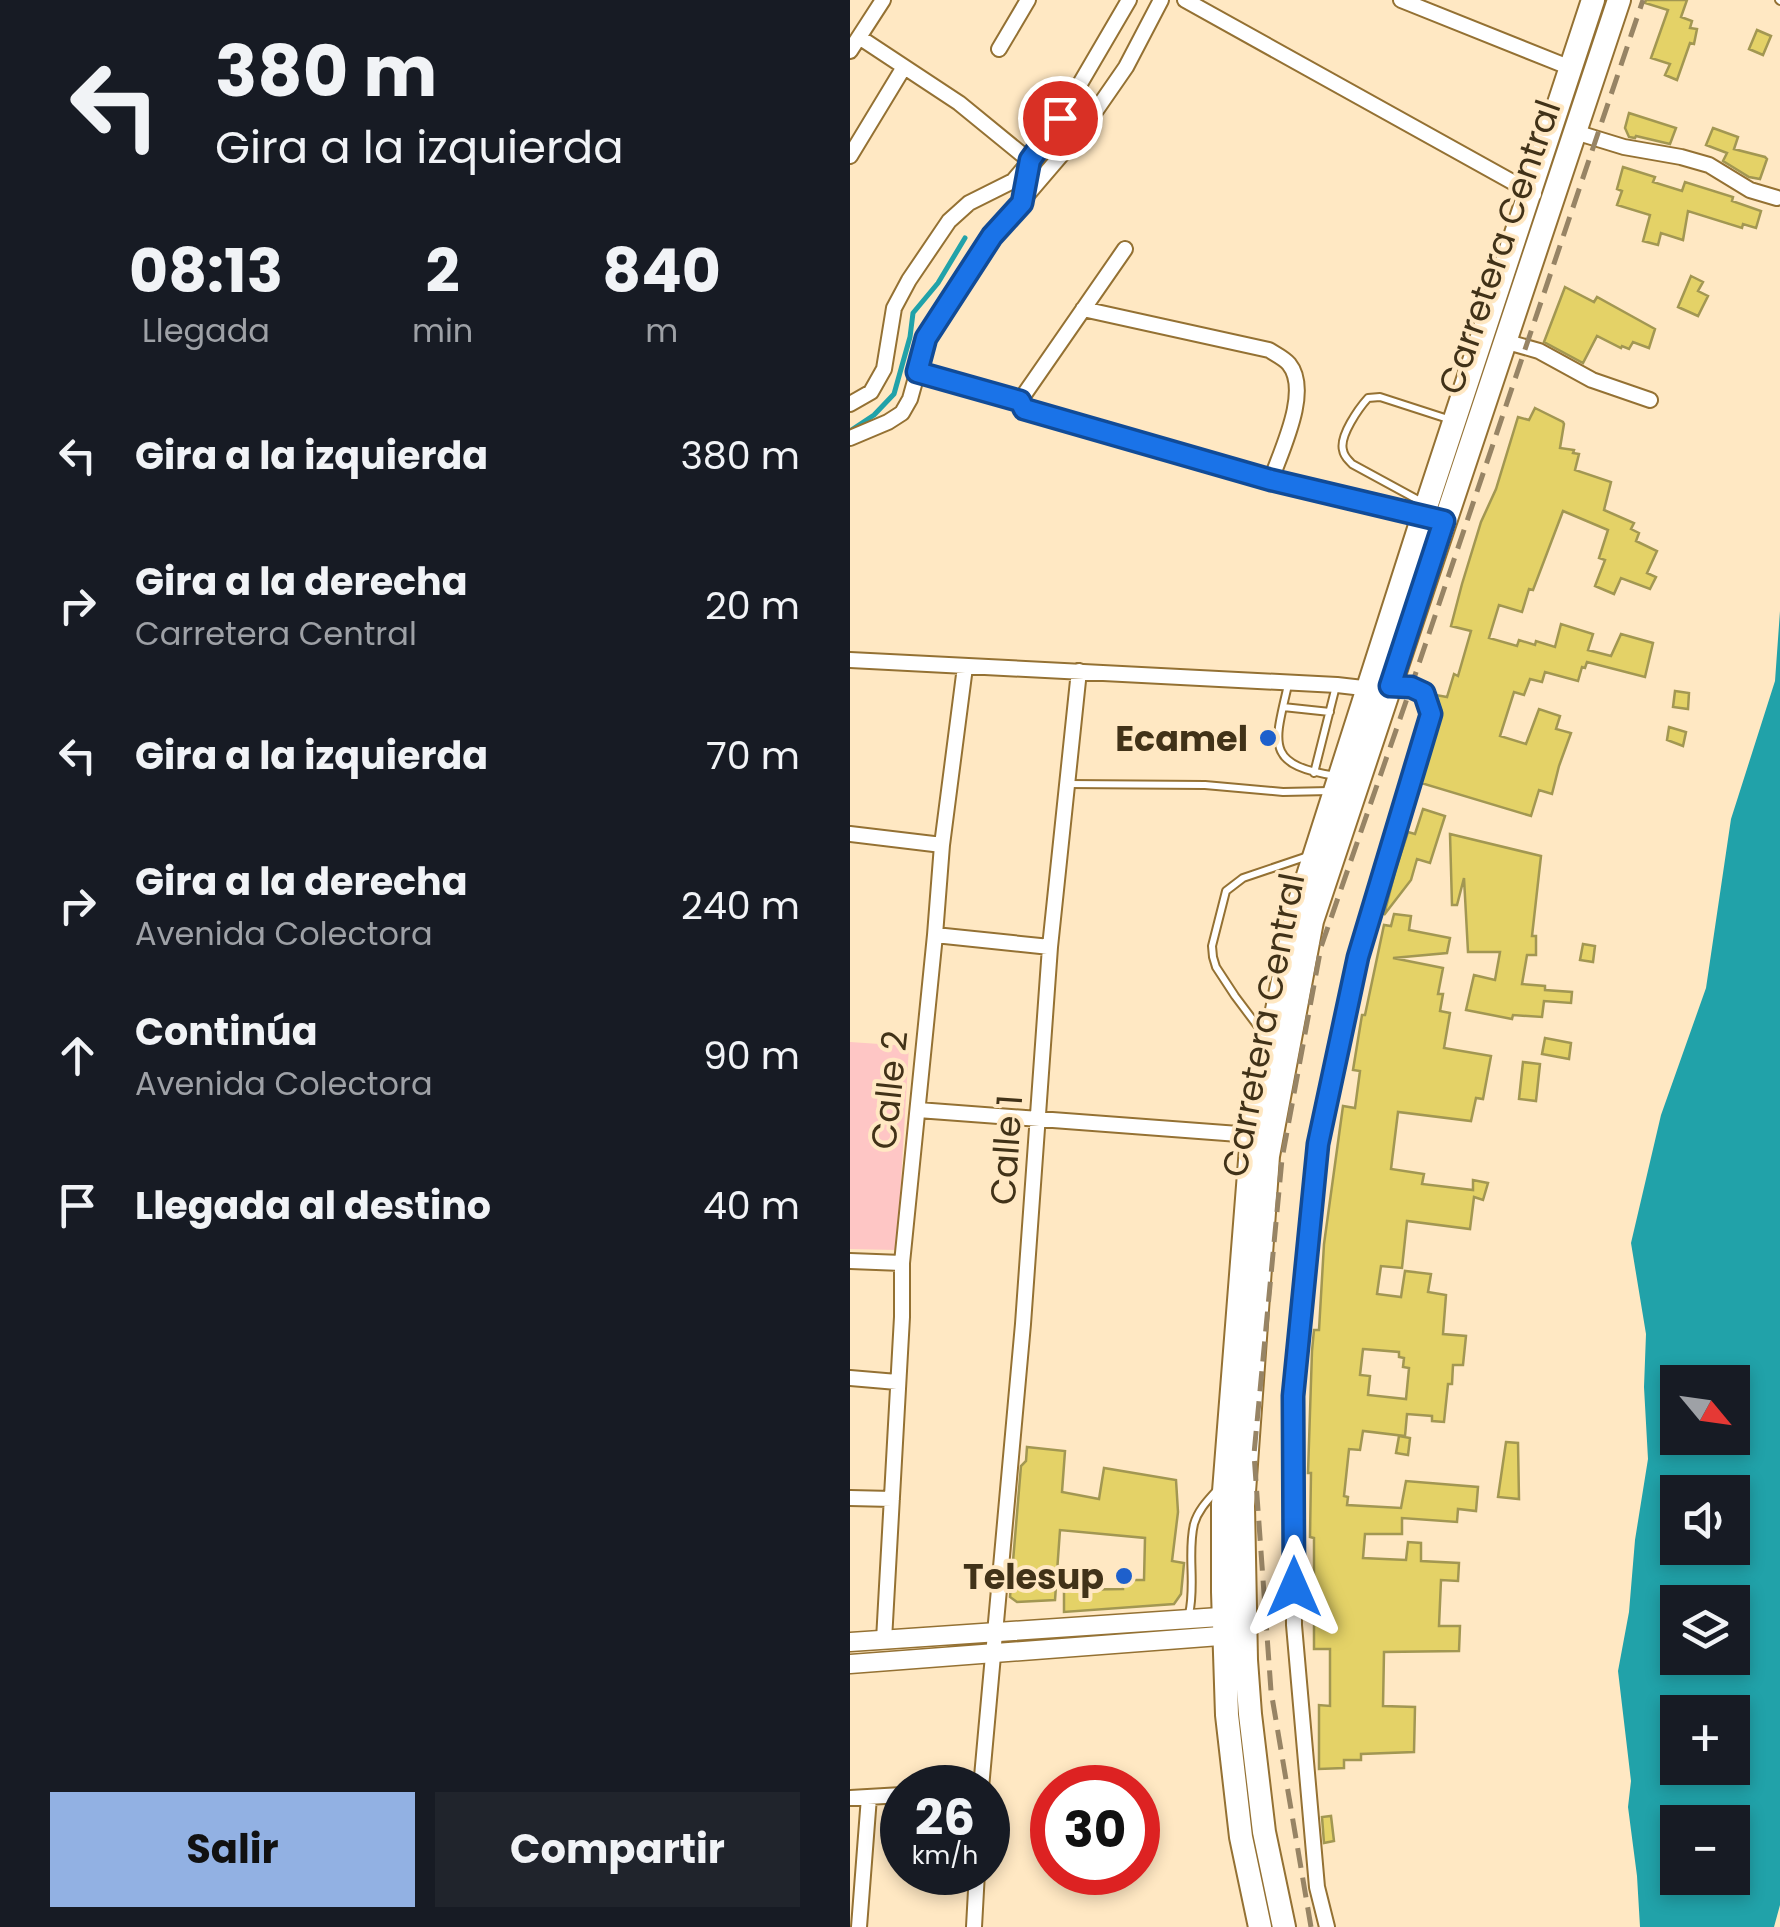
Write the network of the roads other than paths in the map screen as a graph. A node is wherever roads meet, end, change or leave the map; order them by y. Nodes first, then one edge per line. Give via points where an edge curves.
1 (883, 0) edge
2 (1028, 0) edge
3 (1128, 0) edge
4 (1161, 0) edge
5 (1186, 0) edge
6 (1401, 0) edge
7 (1594, 0) edge
8 (1619, 0) edge
9 (859, 37) junction
10 (999, 48) dead end
11 (850, 50) edge
12 (904, 67) junction
13 (1571, 68) junction
14 (1575, 132) junction
15 (850, 156) edge
16 (1030, 160) junction
17 (1541, 197) junction
18 (1777, 198) dead end
19 (1022, 203) junction
20 (1125, 249) dead end
21 (1083, 309) junction
22 (1504, 341) junction
23 (917, 372) junction
24 (1650, 400) dead end
25 (1020, 401) junction
26 (850, 404) edge
27 (1454, 421) junction
28 (850, 438) edge
29 (1271, 480) junction
30 (1431, 514) junction
31 (850, 660) edge
32 (964, 667) junction
33 (1079, 671) junction
34 (1288, 684) junction
35 (1337, 684) junction
36 (1379, 687) junction
37 (1283, 707) junction
38 (1330, 712) junction
39 (1314, 773) junction
40 (1066, 784) junction
41 (1337, 784) junction
42 (850, 834) edge
43 (942, 844) junction
44 (1324, 856) junction
45 (935, 935) junction
46 (1050, 946) junction
47 (1271, 1043) junction
48 (918, 1110) junction
49 (1039, 1119) junction
50 (1261, 1123) junction
51 (850, 1260) edge
52 (902, 1263) junction
53 (850, 1378) edge
54 (896, 1382) junction
55 (1224, 1481) junction
56 (850, 1498) edge
57 (892, 1500) junction
58 (1187, 1620) junction
59 (1235, 1625) junction
60 (994, 1633) junction
61 (884, 1640) junction
62 (1188, 1640) junction
63 (850, 1642) edge
64 (992, 1653) junction
65 (850, 1664) edge
66 (983, 1765) edge
67 (880, 1796) edge
68 (869, 1797) junction
69 (850, 1798) edge
70 (975, 1895) edge
71 (859, 1927) edge
72 (974, 1927) edge
73 (1260, 1927) edge
74 (1284, 1927) edge
75 (1327, 1927) edge

1 - 9 street
2 - 10 street
3 - 16 street
4 - 19 street via 1081,132
5 - 17 street
6 - 13 street
7 - 13 highway, Carretera Central
8 - 14 highway, Carretera Central
9 - 11 street
9 - 12 street
12 - 15 street
12 - 16 street
13 - 17 highway, Carretera Central
14 - 17 highway, Carretera Central
14 - 18 street via 1709,166
16 - 19 street
16 - 26 street via 1012,181 969,202 949,221 894,308 884,369 871,392
17 - 22 highway, Carretera Central
17 - 27 highway, Carretera Central
19 - 23 street via 992,236 926,338
20 - 21 street
21 - 25 street
21 - 29 street via 1269,350 1288,362 1297,402
22 - 24 street
22 - 30 highway, Carretera Central
23 - 25 street
23 - 28 street via 902,413
25 - 29 street via 1024,409
27 - 30 highway, Carretera Central
27 - 30 lane via 1368,398 1342,444 1352,464
29 - 30 street
30 - 36 highway, Carretera Central
31 - 32 street
32 - 33 street
32 - 43 street, Calle 2
33 - 34 street
33 - 40 street, Calle 1
34 - 35 street
34 - 37 lane
35 - 36 street
35 - 38 lane
36 - 41 highway, Carretera Central
36 - 44 highway, Carretera Central
36 - 75 street via 1424,693 1431,714 1358,957 1318,1144 1293,1396 1294,1625 1317,1887
37 - 38 lane
37 - 39 lane via 1280,754
38 - 39 lane
39 - 41 lane
40 - 41 lane via 1282,792
40 - 46 street, Calle 1
41 - 44 highway, Carretera Central
42 - 43 street
43 - 45 street, Calle 2
44 - 47 highway, Carretera Central via 1297,910
44 - 47 lane via 1243,878 1226,891 1212,946 1216,967
44 - 50 highway, Carretera Central
45 - 46 street
45 - 48 street, Calle 2
46 - 49 street, Calle 1
47 - 50 highway, Carretera Central
48 - 49 street
48 - 52 street, Calle 2
49 - 50 street
49 - 60 street, Calle 1
50 - 55 highway, Carretera Central
50 - 59 highway, Carretera Central via 1268,1156
51 - 52 street
52 - 54 street, Calle 2
53 - 54 street
54 - 57 street, Calle 2
55 - 58 lane via 1194,1524
55 - 59 highway, Carretera Central
56 - 57 street
57 - 61 street, Calle 2
58 - 59 street
58 - 60 street
58 - 62 street
59 - 62 street
59 - 73 highway, Carretera Central via 1226,1715 1240,1836
59 - 74 highway, Carretera Central
60 - 61 street
60 - 64 street, Calle 1
61 - 63 street
62 - 64 street
64 - 65 street
64 - 66 street, Calle 1
67 - 68 street
68 - 69 street
68 - 71 street
70 - 72 street

